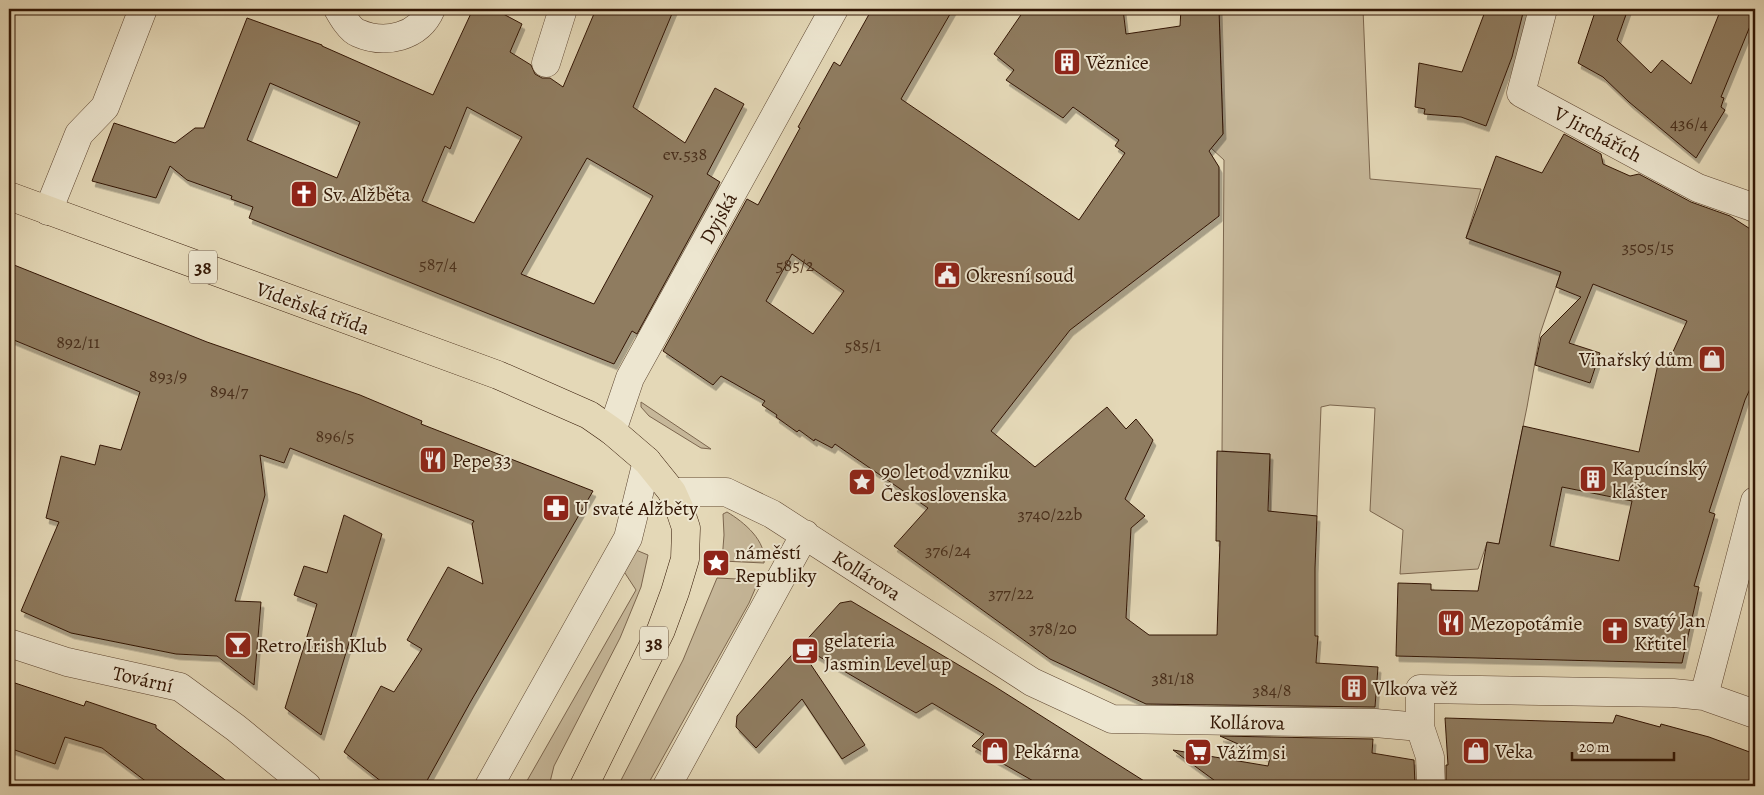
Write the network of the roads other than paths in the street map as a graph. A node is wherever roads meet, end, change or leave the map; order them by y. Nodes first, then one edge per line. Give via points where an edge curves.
1 (144, 9) edge
2 (338, 9) edge
3 (431, 9) edge
4 (563, 9) edge
5 (834, 9) edge
6 (1543, 9) edge
7 (546, 63) dead end
8 (9, 196) edge
9 (1755, 208) edge
10 (48, 211) junction
11 (612, 431) junction
12 (647, 460) junction
13 (672, 492) junction
14 (1755, 501) edge
15 (805, 534) junction
16 (9, 642) edge
17 (1704, 696) junction
18 (1755, 714) edge
19 (1420, 726) junction
20 (671, 781) edge
21 (307, 786) edge
22 (489, 786) edge
23 (584, 786) edge
24 (1431, 786) edge

1 - 10 street via 105,107 79,134
2 - 3 street via 356,33 385,39 413,32
4 - 7 street
5 - 11 street, Dyjská via 630,378
6 - 9 street, V Jirchářích via 1522,93 1698,188
8 - 10 main road, Vídeňská třída / 38
10 - 11 main road, Vídeňská třída / 38 via 498,375 589,415
11 - 12 main road, 38
12 - 13 main road, 38
12 - 22 street via 628,538
13 - 15 street via 726,492
13 - 23 main road, 38 via 686,528 685,559 661,630
14 - 17 street
15 - 19 street, Kollárova via 1032,682 1112,719
15 - 20 street
16 - 21 street, Tovární via 67,662 180,687
17 - 18 street
17 - 19 street via 1420,688
19 - 24 street via 1430,757

